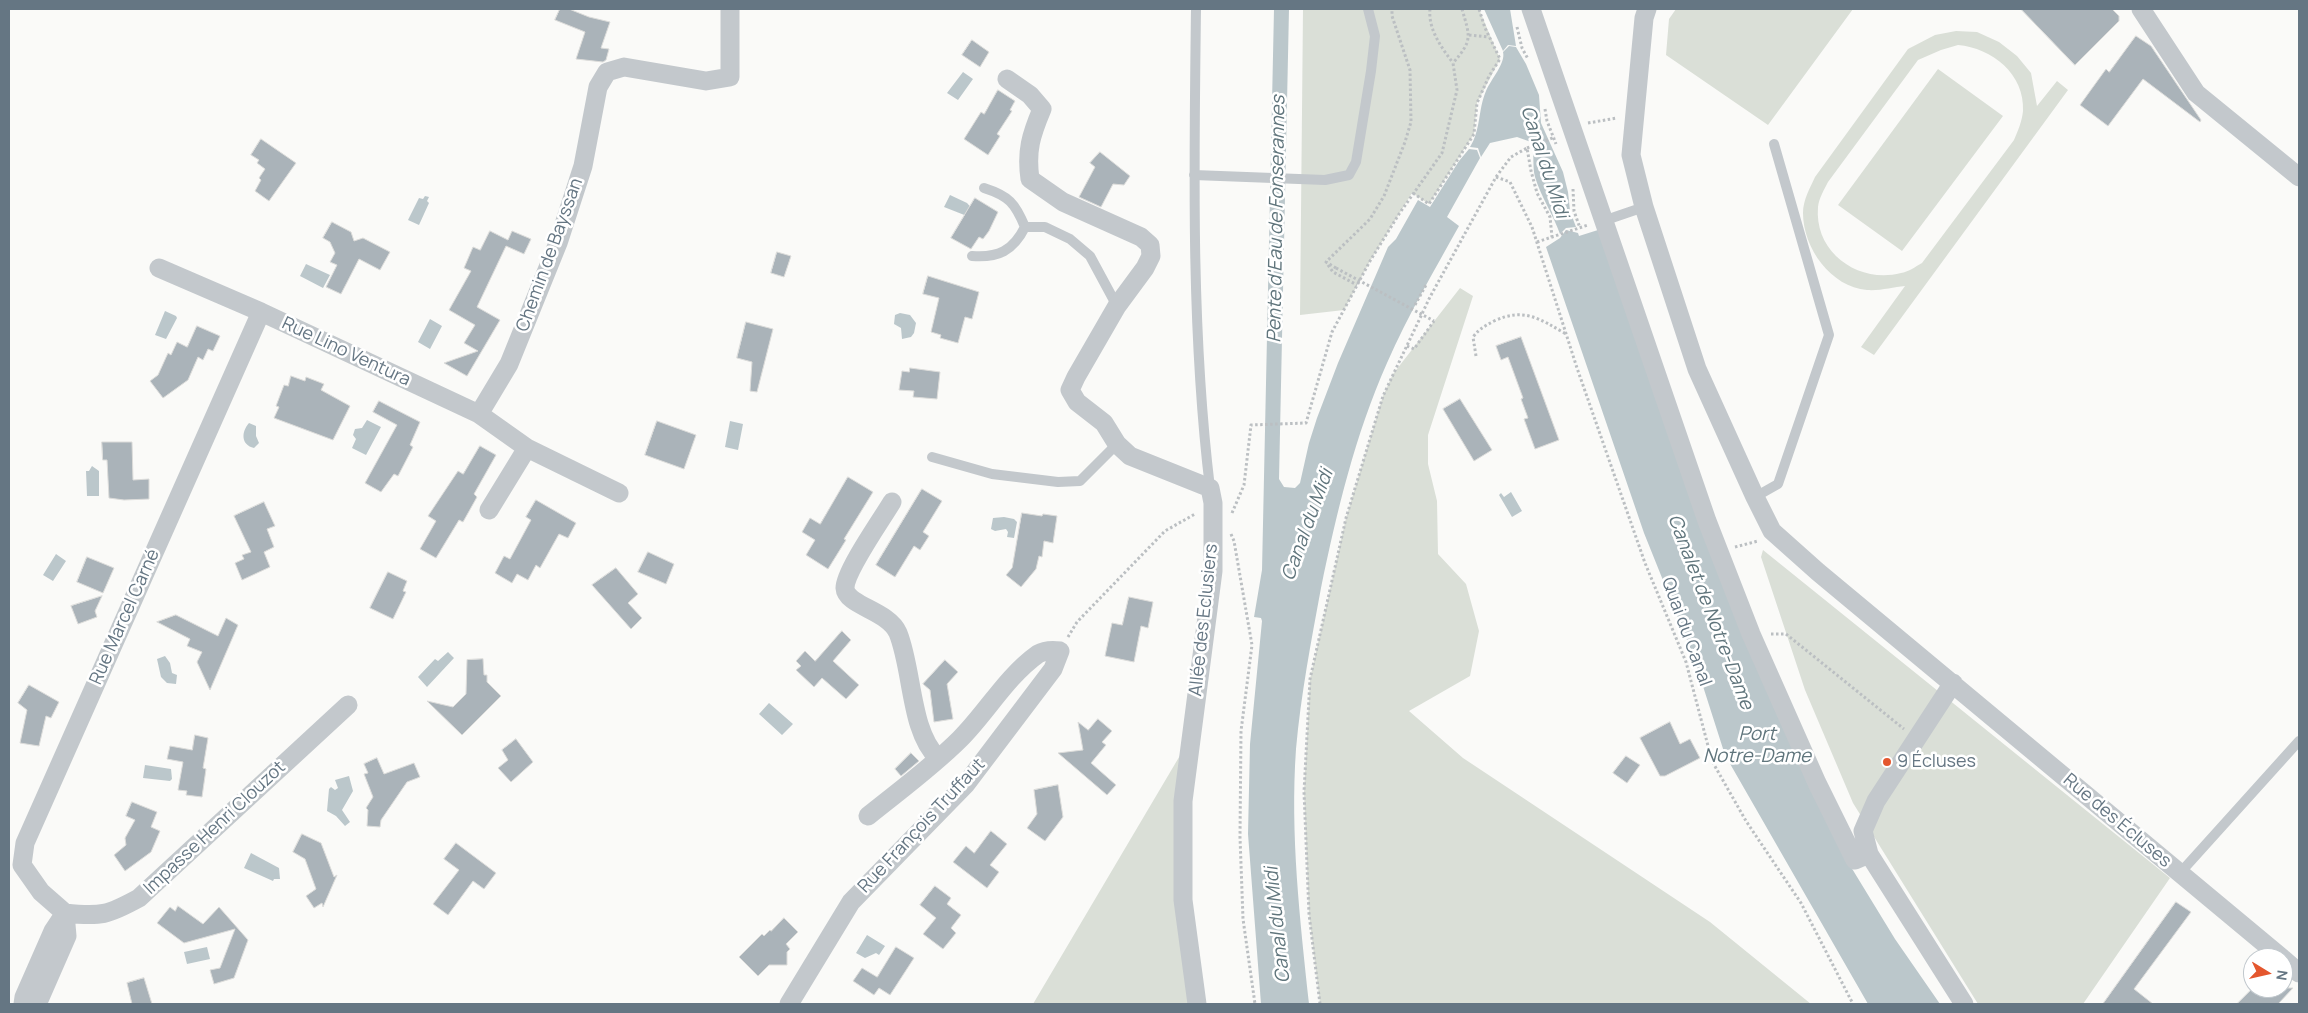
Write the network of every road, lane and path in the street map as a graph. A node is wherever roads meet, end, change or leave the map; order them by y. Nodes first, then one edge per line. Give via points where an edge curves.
1 (730, 9) edge
2 (1196, 9) edge
3 (1368, 9) edge
4 (1392, 9) edge
5 (1430, 9) edge
6 (1462, 9) edge
7 (1479, 9) edge
8 (1531, 9) edge
9 (1647, 9) edge
10 (2141, 9) edge
11 (1469, 35) junction
12 (1490, 37) junction
13 (1522, 48) dead end
14 (1528, 59) dead end
15 (1452, 63) junction
16 (1007, 79) dead end
17 (1617, 118) dead end
18 (1571, 126) junction
19 (1554, 137) dead end
20 (1774, 144) dead end
21 (1527, 148) junction
22 (1194, 175) junction
23 (1496, 177) junction
24 (2299, 177) edge
25 (1570, 180) dead end
26 (984, 188) dead end
27 (1413, 193) junction
28 (1644, 208) junction
29 (1603, 221) junction
30 (1025, 227) junction
31 (1555, 236) junction
32 (1537, 242) junction
33 (972, 256) dead end
34 (1326, 262) junction
35 (159, 268) dead end
36 (1357, 285) junction
37 (1426, 286) dead end
38 (1415, 305) dead end
39 (1117, 306) junction
40 (261, 312) junction
41 (1567, 334) junction
42 (1407, 346) junction
43 (1476, 356) dead end
44 (479, 414) junction
45 (1118, 444) junction
46 (527, 448) junction
47 (932, 457) dead end
48 (619, 493) dead end
49 (1212, 496) junction
50 (1755, 497) junction
51 (892, 502) dead end
52 (489, 510) dead end
53 (1230, 517) dead end
54 (1231, 532) dead end
55 (1766, 545) dead end
56 (1718, 550) junction
57 (1751, 634) junction
58 (1060, 651) junction
59 (1953, 683) junction
60 (348, 705) dead end
61 (1908, 732) dead end
62 (2299, 741) edge
63 (938, 758) junction
64 (868, 816) dead end
65 (1869, 854) junction
66 (2180, 873) junction
67 (65, 913) junction
68 (2269, 948) edge
69 (23, 1004) edge
70 (35, 1004) edge
71 (788, 1004) edge
72 (1197, 1004) edge
73 (1255, 1004) edge
74 (1320, 1004) edge
75 (1853, 1004) edge
76 (1964, 1004) edge

1 - 44 street, Chemin de Bayssan via 730,77 706,81 624,67 607,72 598,86 583,166 558,243 508,364
2 - 22 lane, Allée des Eclusiers
3 - 22 lane via 1374,36 1370,80 1356,162 1349,175 1325,180
4 - 34 path via 1410,70 1411,122 1384,196 1370,219
5 - 15 path via 1429,17 1438,42
6 - 11 path
7 - 12 path
8 - 18 street
9 - 28 street, Rue des Écluses via 1631,155
10 - 24 street via 2196,93
11 - 12 path
11 - 15 path via 1464,50
12 - 27 path via 1500,59 1477,102 1474,134 1429,204
13 - 14 path
15 - 27 path via 1457,90 1442,153
16 - 39 street via 1030,95 1042,109 1027,158 1030,179 1064,202 1141,237 1150,245 1151,256 1145,268
17 - 18 path
18 - 29 street
19 - 21 path
20 - 50 lane via 1829,335 1778,484
21 - 23 path via 1511,157
21 - 31 path via 1537,193 1550,217
22 - 49 lane, Allée des Eclusiers via 1203,425
23 - 32 path, Quai du Canal via 1510,182
23 - 42 path
25 - 31 path via 1580,228
26 - 30 lane via 1005,195 1019,211
27 - 36 path
28 - 29 lane
28 - 50 street, Rue des Écluses via 1697,368
29 - 56 street
30 - 33 lane via 1018,240 1005,251 989,257
30 - 39 lane via 1045,227 1070,239 1090,256
31 - 32 path
32 - 41 path, Quai du Canal
34 - 36 path via 1333,272
34 - 42 path, bridge via 1434,321 1414,349
35 - 40 street, Rue Lino Ventura
36 - 53 path via 1332,332 1306,423 1251,425 1244,486
37 - 38 path
39 - 45 street via 1070,390 1077,402 1104,422
40 - 44 street, Rue Lino Ventura
40 - 67 street, Rue Marcel Carné via 25,843 22,865 41,892
41 - 43 path via 1540,318 1519,313 1502,317 1480,328 1474,337
41 - 75 path, Quai du Canal via 1645,564 1686,662 1712,762 1746,821 1802,903
42 - 74 path via 1383,396 1346,518 1310,679 1304,792 1309,914
44 - 46 street, Rue Lino Ventura
45 - 47 lane via 1080,481 1058,482 992,474
45 - 49 street via 1130,456
46 - 48 street, Rue Lino Ventura
46 - 52 street
49 - 58 path via 1165,531 1077,622
49 - 72 street, Allée des Eclusiers via 1213,571 1183,801 1183,900
50 - 59 street, Rue des Écluses via 1772,531 1781,540
51 - 63 street, Rue François Truffaut via 848,575 845,589 849,598 887,618 897,631 907,658 920,729 929,750
54 - 73 path via 1252,645 1242,731 1240,837 1243,919
55 - 56 path via 1759,541
56 - 57 street
57 - 61 path via 1786,634
57 - 65 street via 1855,860
58 - 63 street, Rue François Truffaut via 1039,653 997,693 960,738
58 - 71 street, Rue François Truffaut via 1053,669 966,784 851,902
59 - 65 street via 1876,801 1863,831
59 - 66 street, Rue des Écluses
60 - 67 street, Impasse Henri Clouzot via 139,898 111,913 88,916
62 - 66 lane
63 - 64 street, Rue François Truffaut
65 - 76 street
66 - 68 street, Rue des Écluses
67 - 69 street via 53,931
67 - 70 street via 67,936

